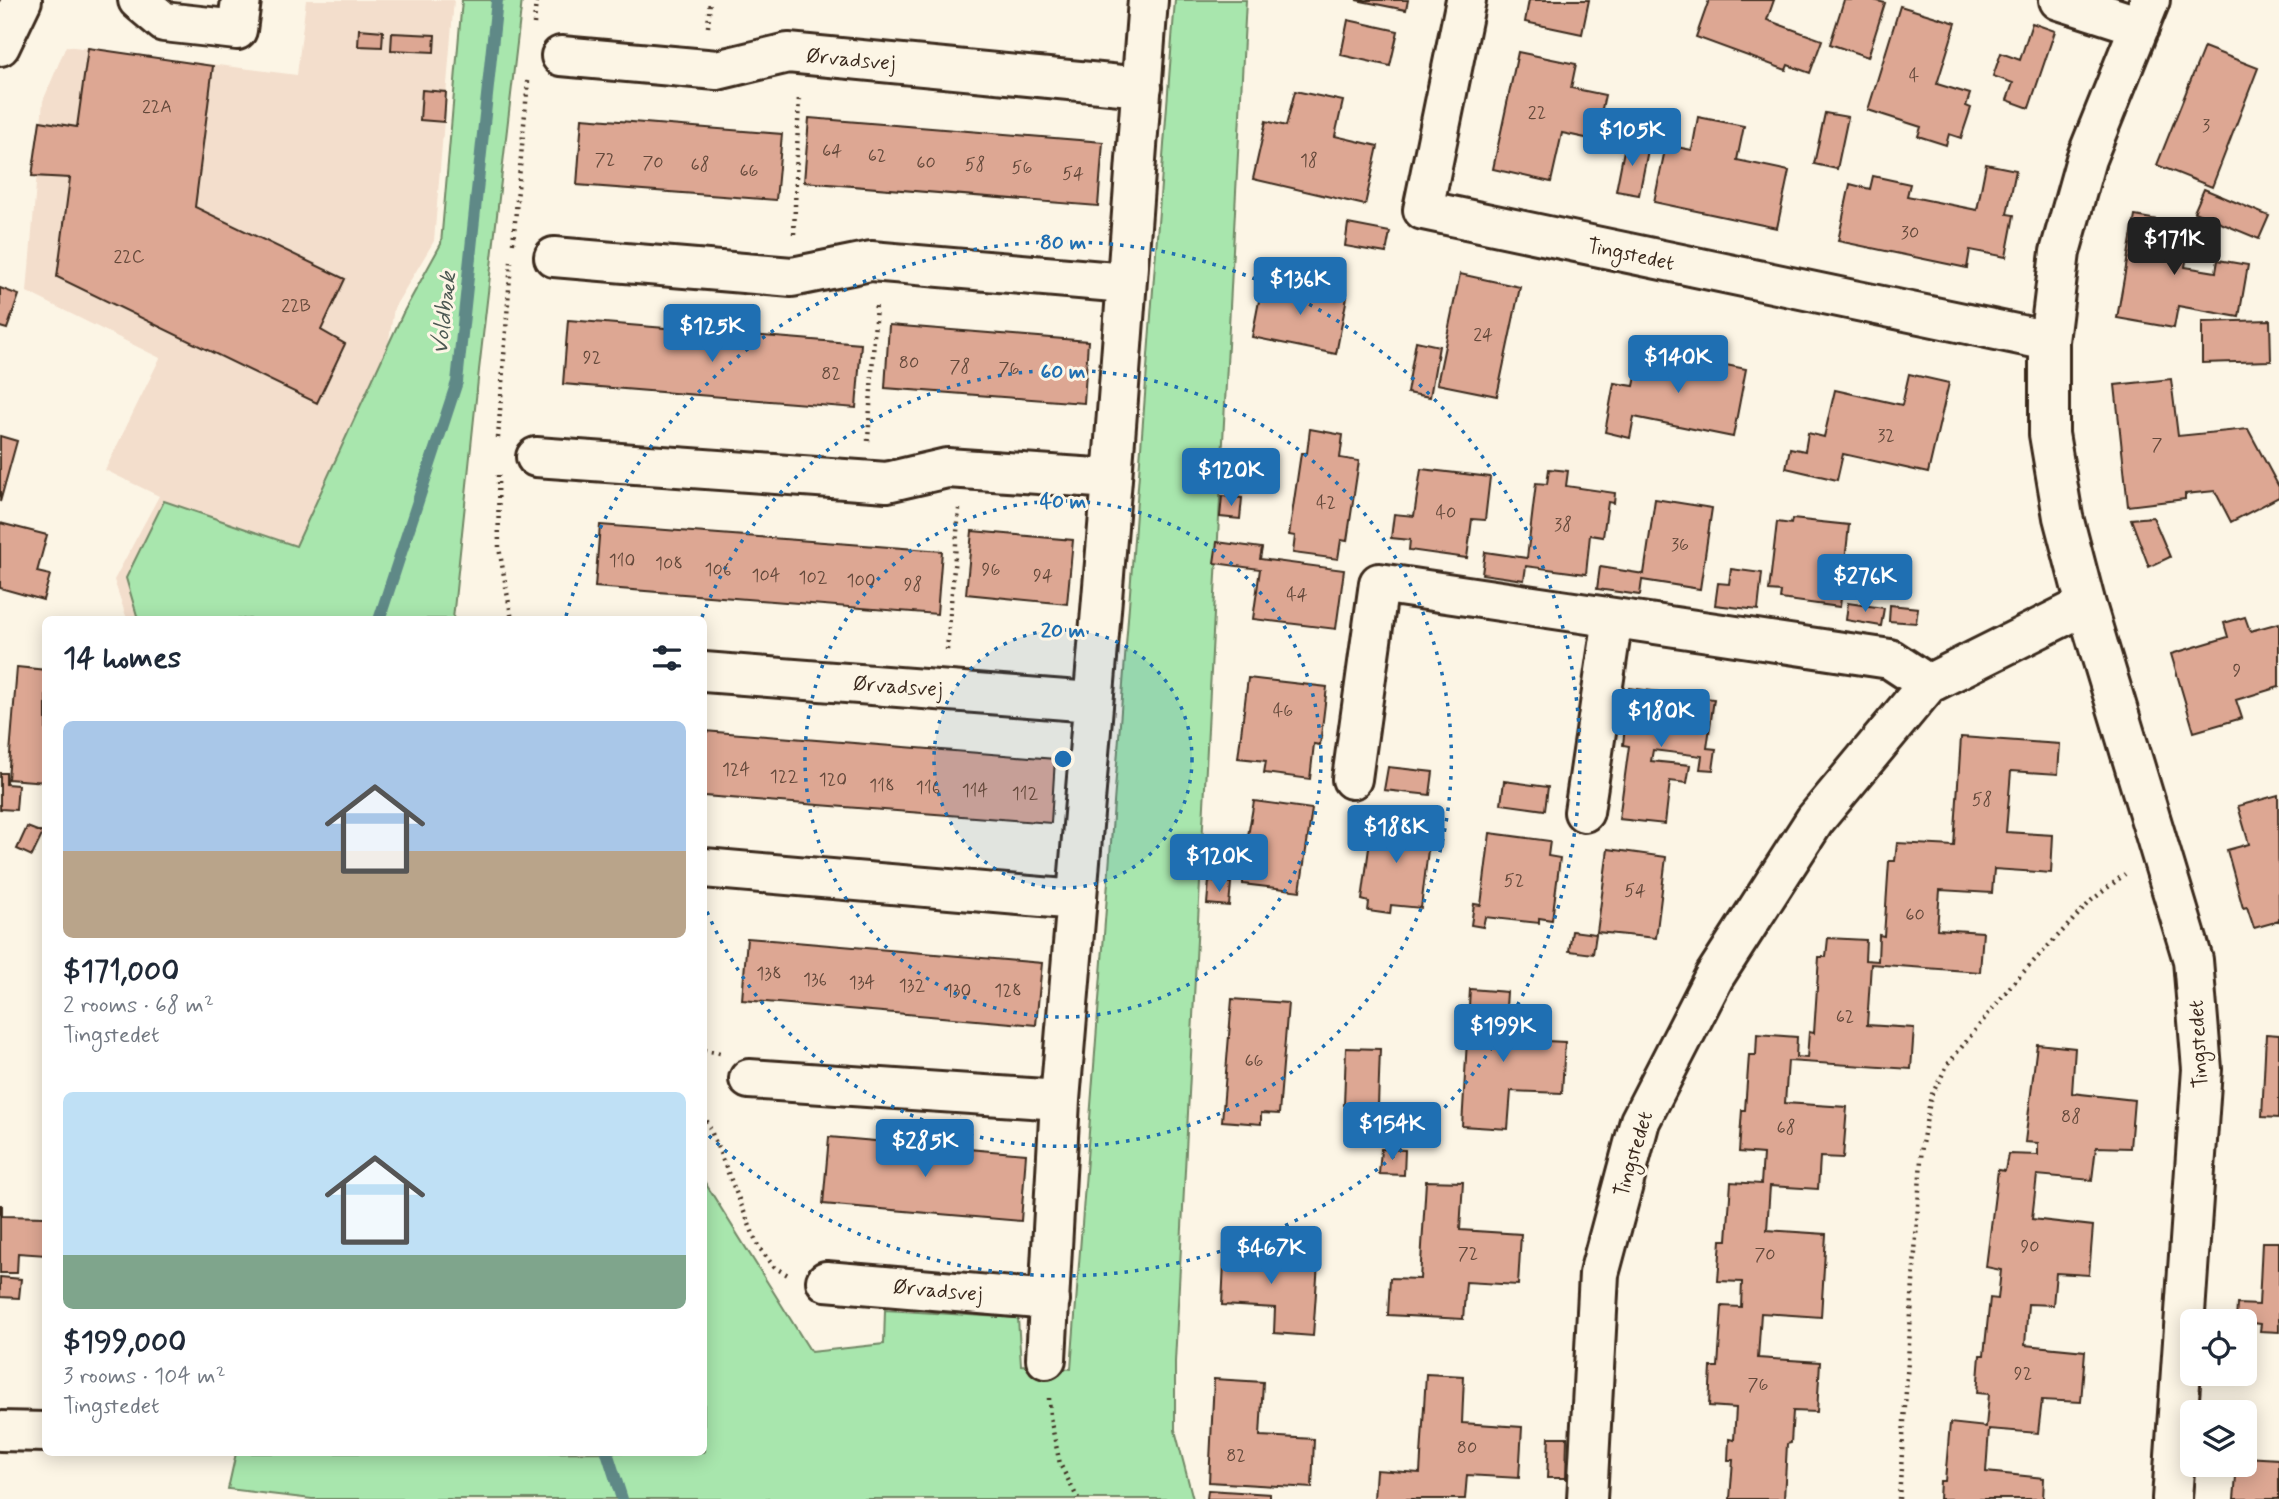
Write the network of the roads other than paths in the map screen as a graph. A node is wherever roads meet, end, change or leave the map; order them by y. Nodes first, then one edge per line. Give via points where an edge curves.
1 (22, 0) edge
2 (138, 0) edge
3 (240, 0) edge
4 (1148, 0) edge
5 (1466, 0) edge
6 (2059, 0) edge
7 (2145, 13) edge
8 (0, 46) edge
9 (561, 56) dead end
10 (1142, 87) junction
11 (554, 257) dead end
12 (1126, 283) junction
13 (2049, 341) junction
14 (536, 457) dead end
15 (1112, 479) junction
16 (2086, 605) junction
17 (1613, 618) junction
18 (707, 672) edge
19 (1928, 684) junction
20 (1093, 702) junction
21 (1352, 779) dead end
22 (1584, 811) dead end
23 (707, 868) edge
24 (1077, 900) junction
25 (749, 1079) dead end
26 (1060, 1101) junction
27 (826, 1281) road end
28 (1050, 1300) junction
29 (1046, 1359) road end
30 (0, 1431) edge
31 (42, 1432) edge
32 (1587, 1499) edge
33 (2172, 1499) edge

1 - 8 street
2 - 3 street via 164,22 237,30
4 - 10 street
5 - 13 street, Tingstedet via 1423,210
6 - 7 street, Tingstedet
7 - 13 street, Tingstedet via 2086,159 2060,252
9 - 10 street, Ørvadsvej via 717,70 788,53
10 - 12 street
11 - 12 street via 792,277 871,261
12 - 15 street
13 - 16 street, Tingstedet via 2049,434 2063,517
14 - 15 street via 887,482 947,468
15 - 20 street
16 - 19 street, Tingstedet
16 - 33 street, Tingstedet via 2193,960 2202,1069
17 - 19 street via 1890,659
17 - 21 street via 1379,583
17 - 22 street
18 - 20 street, Ørvadsvej
19 - 32 street, Tingstedet via 1815,820 1714,977 1640,1121 1599,1274
20 - 24 street
23 - 24 street
24 - 26 street
25 - 26 street
26 - 28 street
27 - 28 street, Ørvadsvej
28 - 29 street
30 - 31 street

